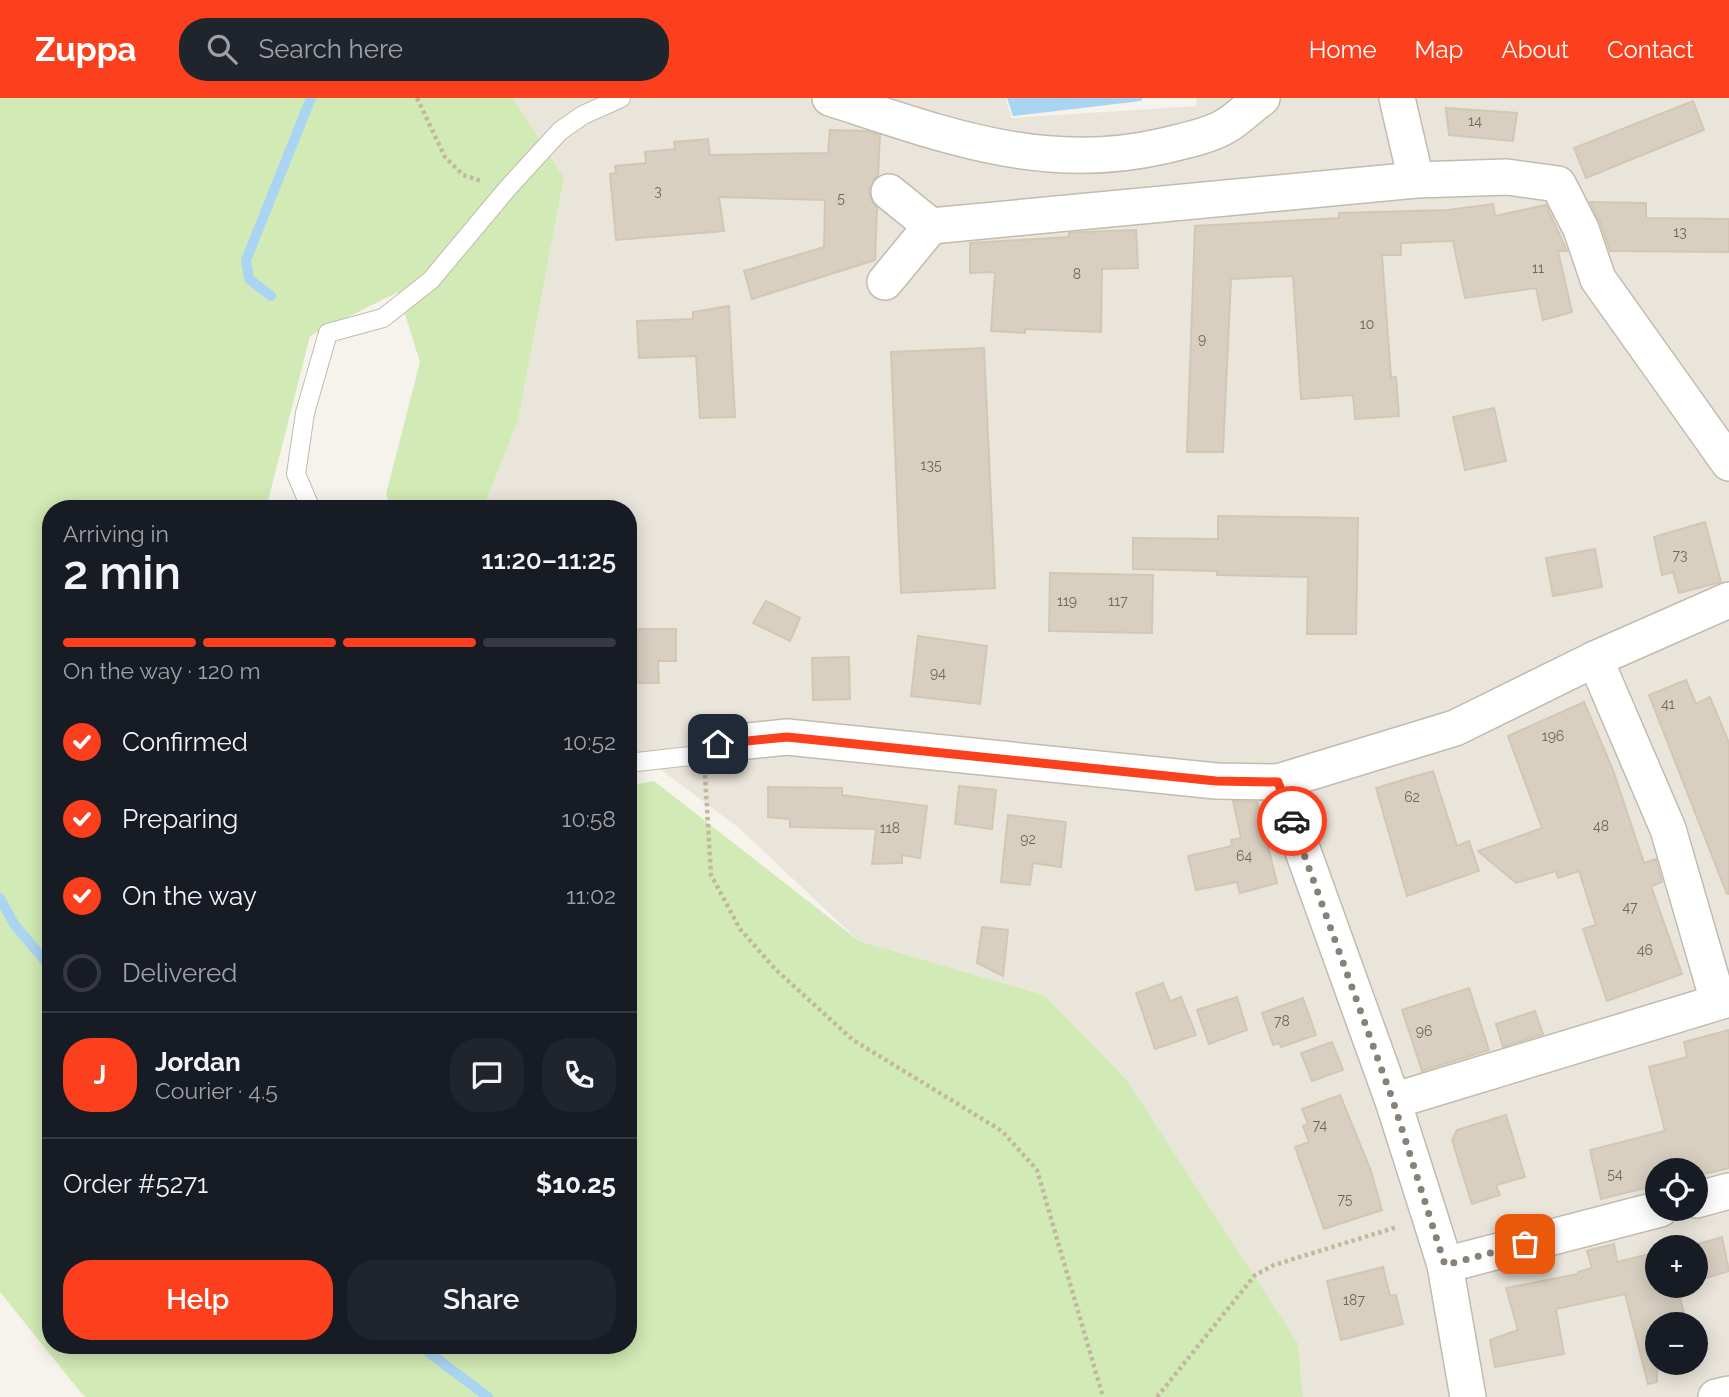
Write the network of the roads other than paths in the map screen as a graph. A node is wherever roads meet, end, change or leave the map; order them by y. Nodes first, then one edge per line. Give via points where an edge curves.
1 (621, 98) edge
2 (830, 98) edge
3 (1262, 98) edge
4 (1397, 98) edge
5 (1416, 180) junction
6 (889, 192) dead end
7 (931, 226) junction
8 (885, 282) dead end
9 (1729, 463) edge
10 (307, 500) edge
11 (1729, 600) edge
12 (1595, 659) junction
13 (711, 748) joint
14 (637, 763) edge
15 (1278, 782) junction
16 (1723, 1000) edge
17 (1393, 1101) junction
18 (1729, 1191) edge
19 (1708, 1197) edge
20 (1645, 1213) edge
21 (1445, 1265) junction
22 (1729, 1394) edge
23 (1468, 1397) edge
24 (1716, 1397) edge

1 - 10 lane via 560,131 431,280 383,318 328,334 305,413 296,474
2 - 3 street via 976,143 1030,153 1085,156 1190,140 1223,127
4 - 5 street
5 - 7 street
5 - 9 street via 1507,177 1558,184 1581,229 1598,279
6 - 7 street
7 - 8 street
11 - 12 street
12 - 15 street via 1455,728
12 - 16 street via 1668,829
13 - 14 lane via 690,756
13 - 15 street via 787,737 1216,781
15 - 17 street
16 - 17 street
17 - 21 street
18 - 19 street
20 - 21 street
21 - 23 street
22 - 24 street

